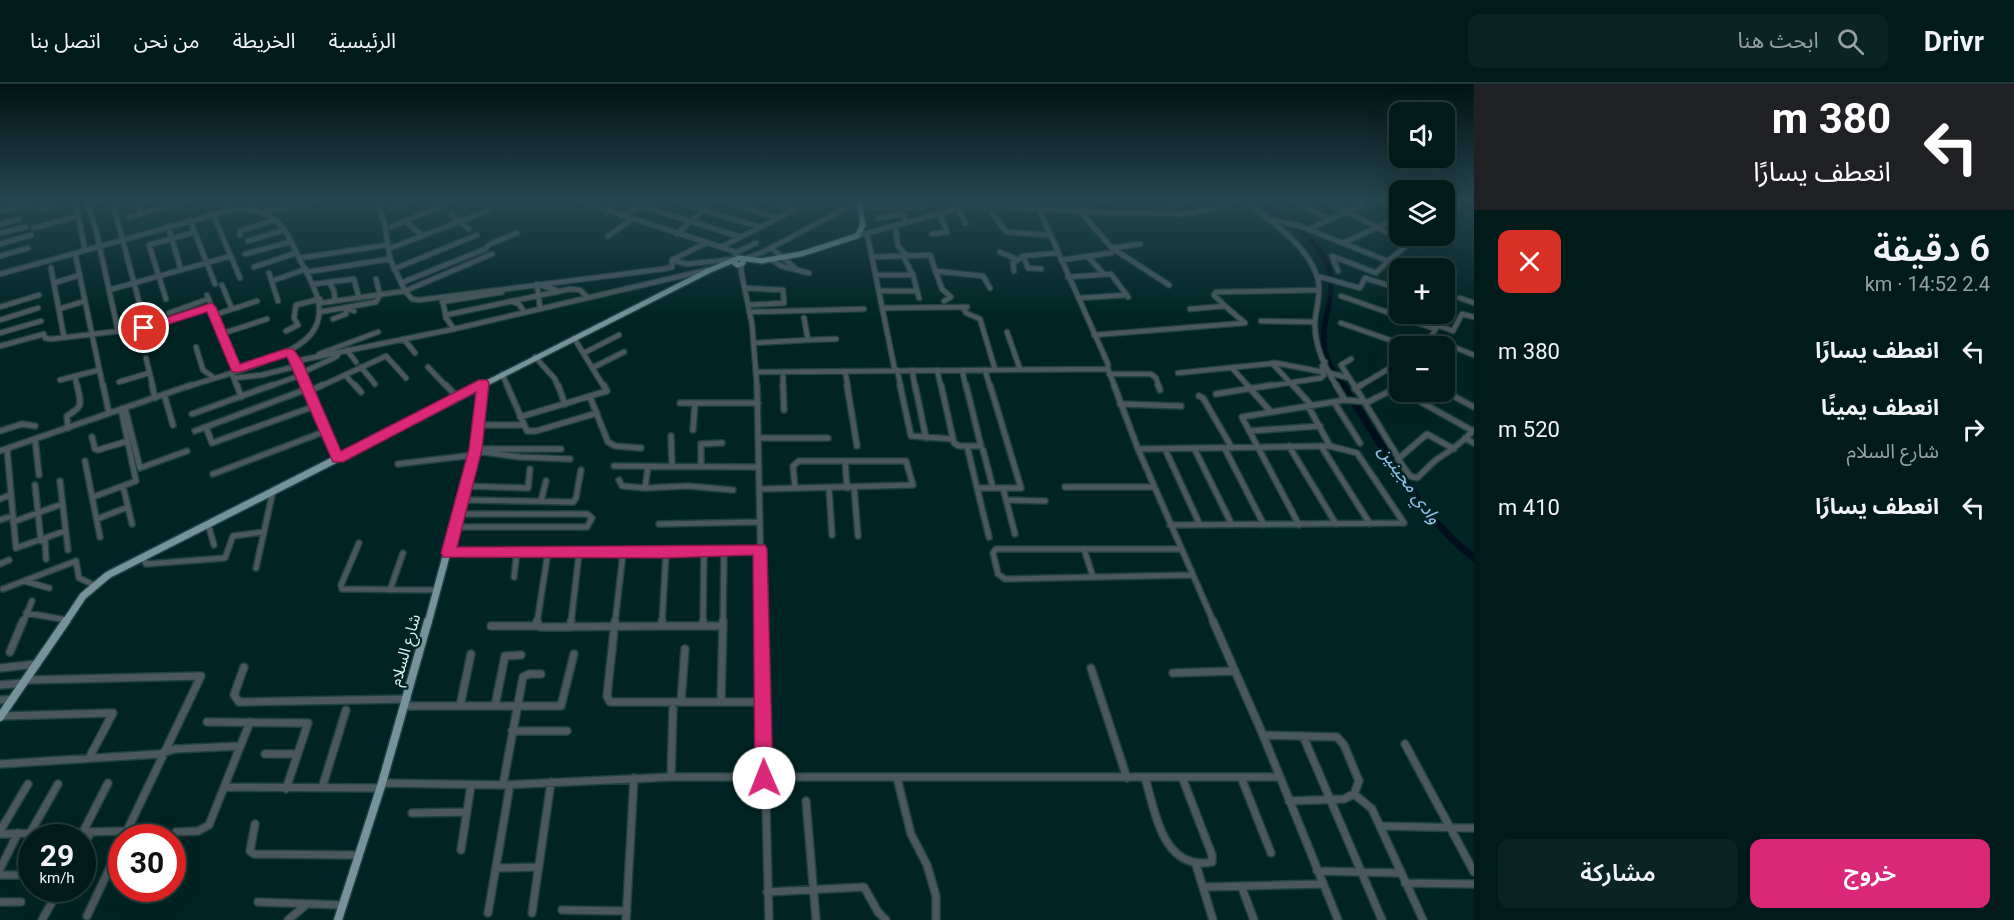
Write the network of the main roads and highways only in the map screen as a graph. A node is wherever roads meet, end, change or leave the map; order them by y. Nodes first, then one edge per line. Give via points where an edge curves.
1 (846, 239) edge
2 (483, 383) junction
3 (1, 717) edge
4 (338, 920) edge

1 - 2 main road via 783,258 720,265
2 - 3 main road via 143,556 94,585
2 - 4 main road, شارع السلام via 474,452 455,528 382,785

